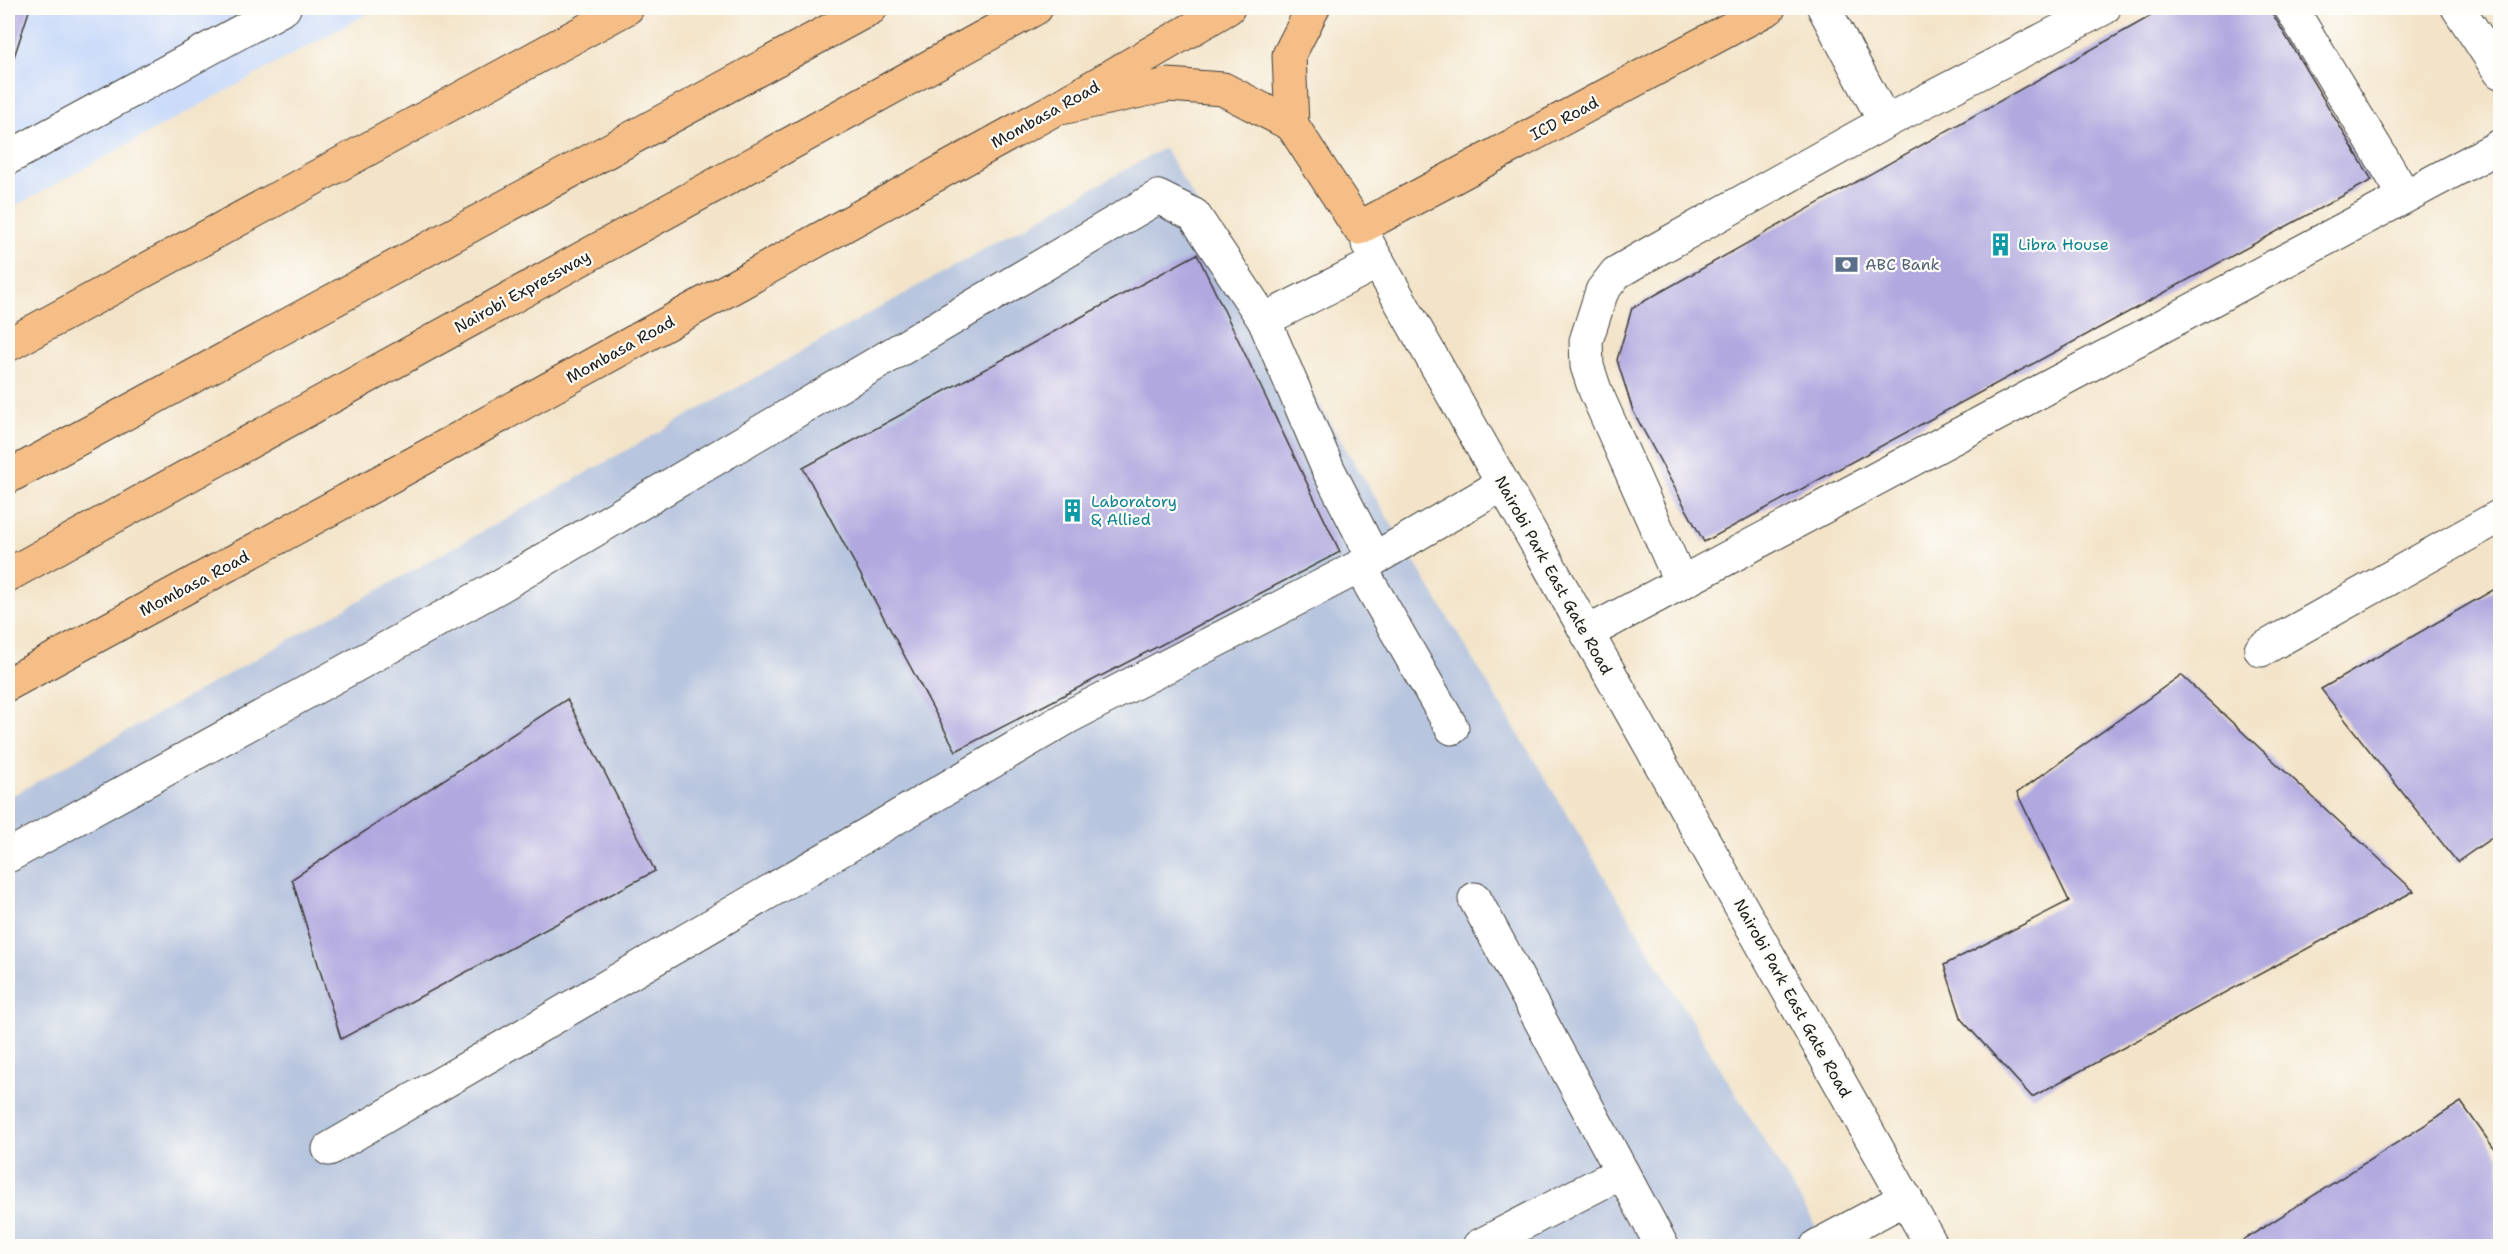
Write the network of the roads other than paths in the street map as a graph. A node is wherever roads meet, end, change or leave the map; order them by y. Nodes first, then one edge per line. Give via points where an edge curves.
1 (284, 8) edge
2 (627, 8) edge
3 (871, 8) edge
4 (1036, 8) edge
5 (1228, 8) edge
6 (1313, 8) edge
7 (1768, 8) edge
8 (1824, 8) edge
9 (2103, 8) edge
10 (2291, 8) edge
11 (2458, 8) edge
12 (2500, 72) edge
13 (1053, 110) junction
14 (1885, 122) junction
15 (1292, 125) junction
16 (2500, 146) edge
17 (8, 158) edge
18 (2405, 196) junction
19 (1359, 228) junction
20 (1378, 262) junction
21 (1264, 320) junction
22 (16, 333) edge
23 (8, 477) edge
24 (1503, 484) junction
25 (2500, 516) edge
26 (1367, 563) junction
27 (8, 575) edge
28 (1681, 583) junction
29 (1587, 633) junction
30 (2262, 650) dead end
31 (8, 684) edge
32 (1452, 729) dead end
33 (8, 856) edge
34 (1475, 898) dead end
35 (329, 1149) dead end
36 (1622, 1172) junction
37 (1906, 1198) junction
38 (1479, 1246) edge
39 (1662, 1246) edge
40 (1817, 1246) edge
41 (1932, 1246) edge

1 - 17 street
2 - 22 main road
3 - 23 main road
4 - 27 main road, Nairobi Expressway
5 - 13 main road, Mombasa Road
6 - 15 main road via 1289,55
7 - 19 main road, ICD Road
8 - 14 street
9 - 14 street
10 - 18 street
11 - 12 street
13 - 15 main road, Nairobi Park East Gate Road via 1168,85 1223,89
13 - 31 main road, Mombasa Road
14 - 28 street via 1616,273 1602,291 1586,341 1587,366
15 - 19 main road, Nairobi Park East Gate Road
16 - 18 street
18 - 28 street
19 - 20 street, Nairobi Park East Gate Road
20 - 21 street
20 - 24 street, Nairobi Park East Gate Road
21 - 26 street
21 - 33 street via 1194,215 1158,196 500,586
24 - 26 street
24 - 29 street, Nairobi Park East Gate Road
25 - 30 street
26 - 32 street
26 - 35 street via 1070,716
28 - 29 street
29 - 37 street, Nairobi Park East Gate Road
34 - 36 street
36 - 38 street
36 - 39 street
37 - 40 street
37 - 41 street, Nairobi Park East Gate Road

